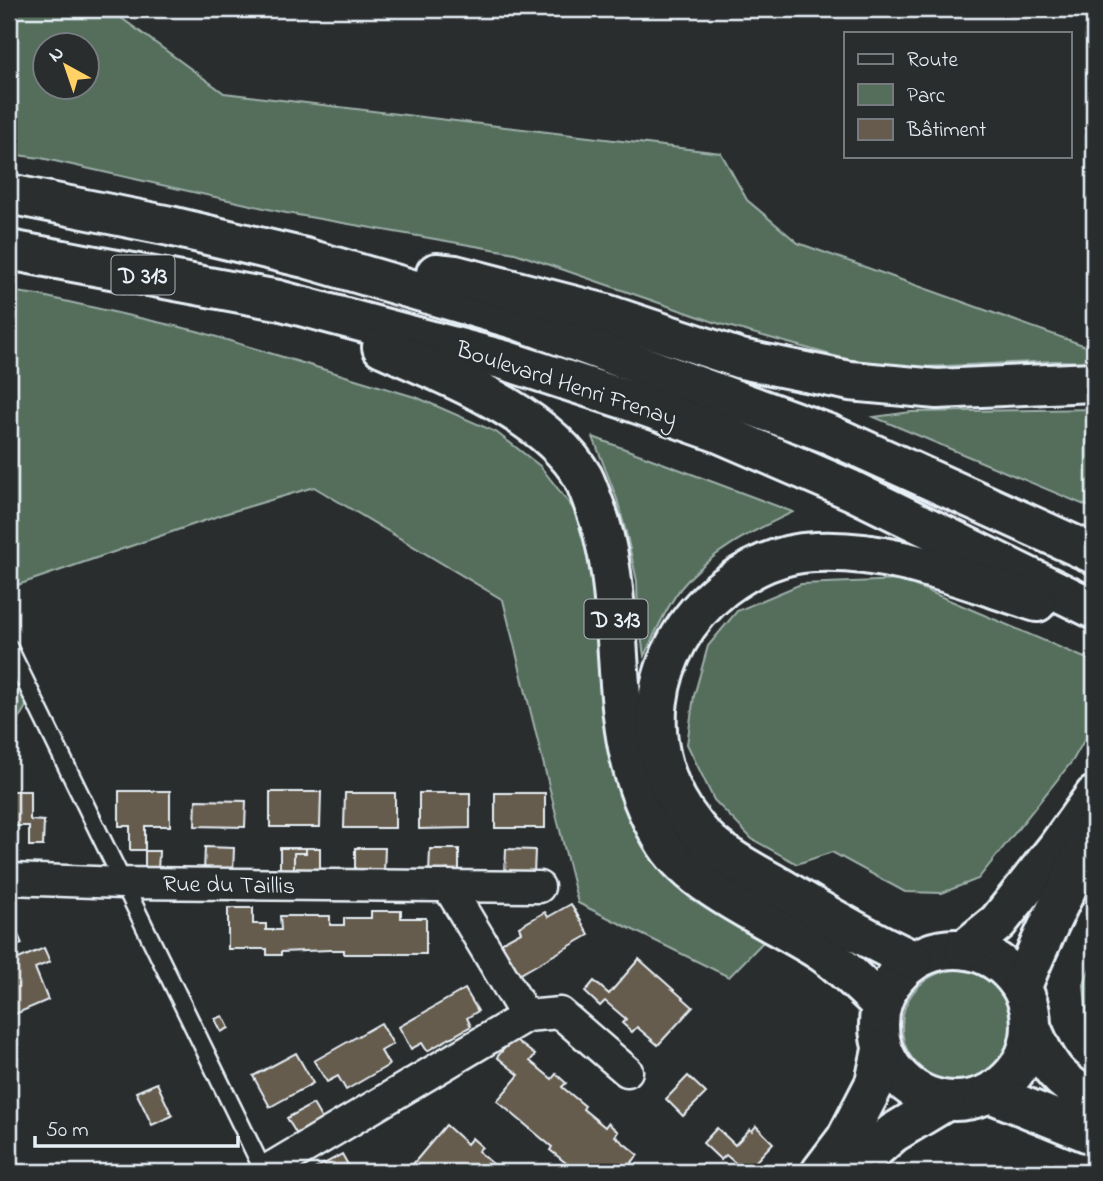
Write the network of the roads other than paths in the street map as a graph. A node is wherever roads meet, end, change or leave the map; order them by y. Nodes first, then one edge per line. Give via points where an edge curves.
1 (9, 194) edge
2 (9, 250) edge
3 (305, 258) junction
4 (278, 300) junction
5 (1094, 382) edge
6 (1094, 554) edge
7 (1094, 609) edge
8 (1094, 620) edge
9 (9, 648) edge
10 (1094, 796) edge
11 (1094, 829) edge
12 (9, 879) edge
13 (123, 883) junction
14 (448, 886) junction
15 (539, 887) dead end
16 (965, 948) junction
17 (913, 960) junction
18 (1022, 987) junction
19 (881, 1004) junction
20 (526, 1016) junction
21 (1031, 1029) junction
22 (882, 1050) junction
23 (627, 1071) dead end
24 (990, 1093) junction
25 (946, 1101) junction
26 (1094, 1102) edge
27 (1094, 1135) edge
28 (264, 1172) edge
29 (821, 1172) edge
30 (848, 1172) edge

1 - 3 main road, Boulevard Henri Frenay / D 313
2 - 4 main road, Boulevard Henri Frenay / D 313
3 - 5 main road, D 313 via 456,275 606,314 741,359 850,381 937,389
3 - 6 main road, Boulevard Henri Frenay / D 313 via 514,319 829,434
4 - 7 main road, Boulevard Henri Frenay / D 313 via 504,360 718,432 851,490
4 - 19 main road, D 313 via 470,386 517,414 561,449 583,478 607,547 628,755 642,799 667,846 734,901 825,954
8 - 17 main road, D 313 via 897,559 815,552 759,564 734,580 690,621 673,647 661,677 657,736 677,802 697,830 751,870 865,938
9 - 13 lane
10 - 16 main road via 998,922
11 - 18 main road
12 - 13 street, Rue du Taillis
13 - 14 street, Rue du Taillis
13 - 28 lane
14 - 15 street, Rue du Taillis
14 - 20 street
16 - 17 main road via 929,952
16 - 18 main road via 1007,968
17 - 19 main road via 888,987
18 - 21 main road via 1030,1007
19 - 22 main road
20 - 23 street via 561,1013
20 - 28 street
21 - 24 main road via 1026,1055 1011,1077
21 - 26 main road via 1045,1060 1064,1082
22 - 25 main road via 907,1085
22 - 29 main road via 875,1083 846,1139
24 - 25 main road
24 - 27 main road
25 - 30 main road via 900,1128

